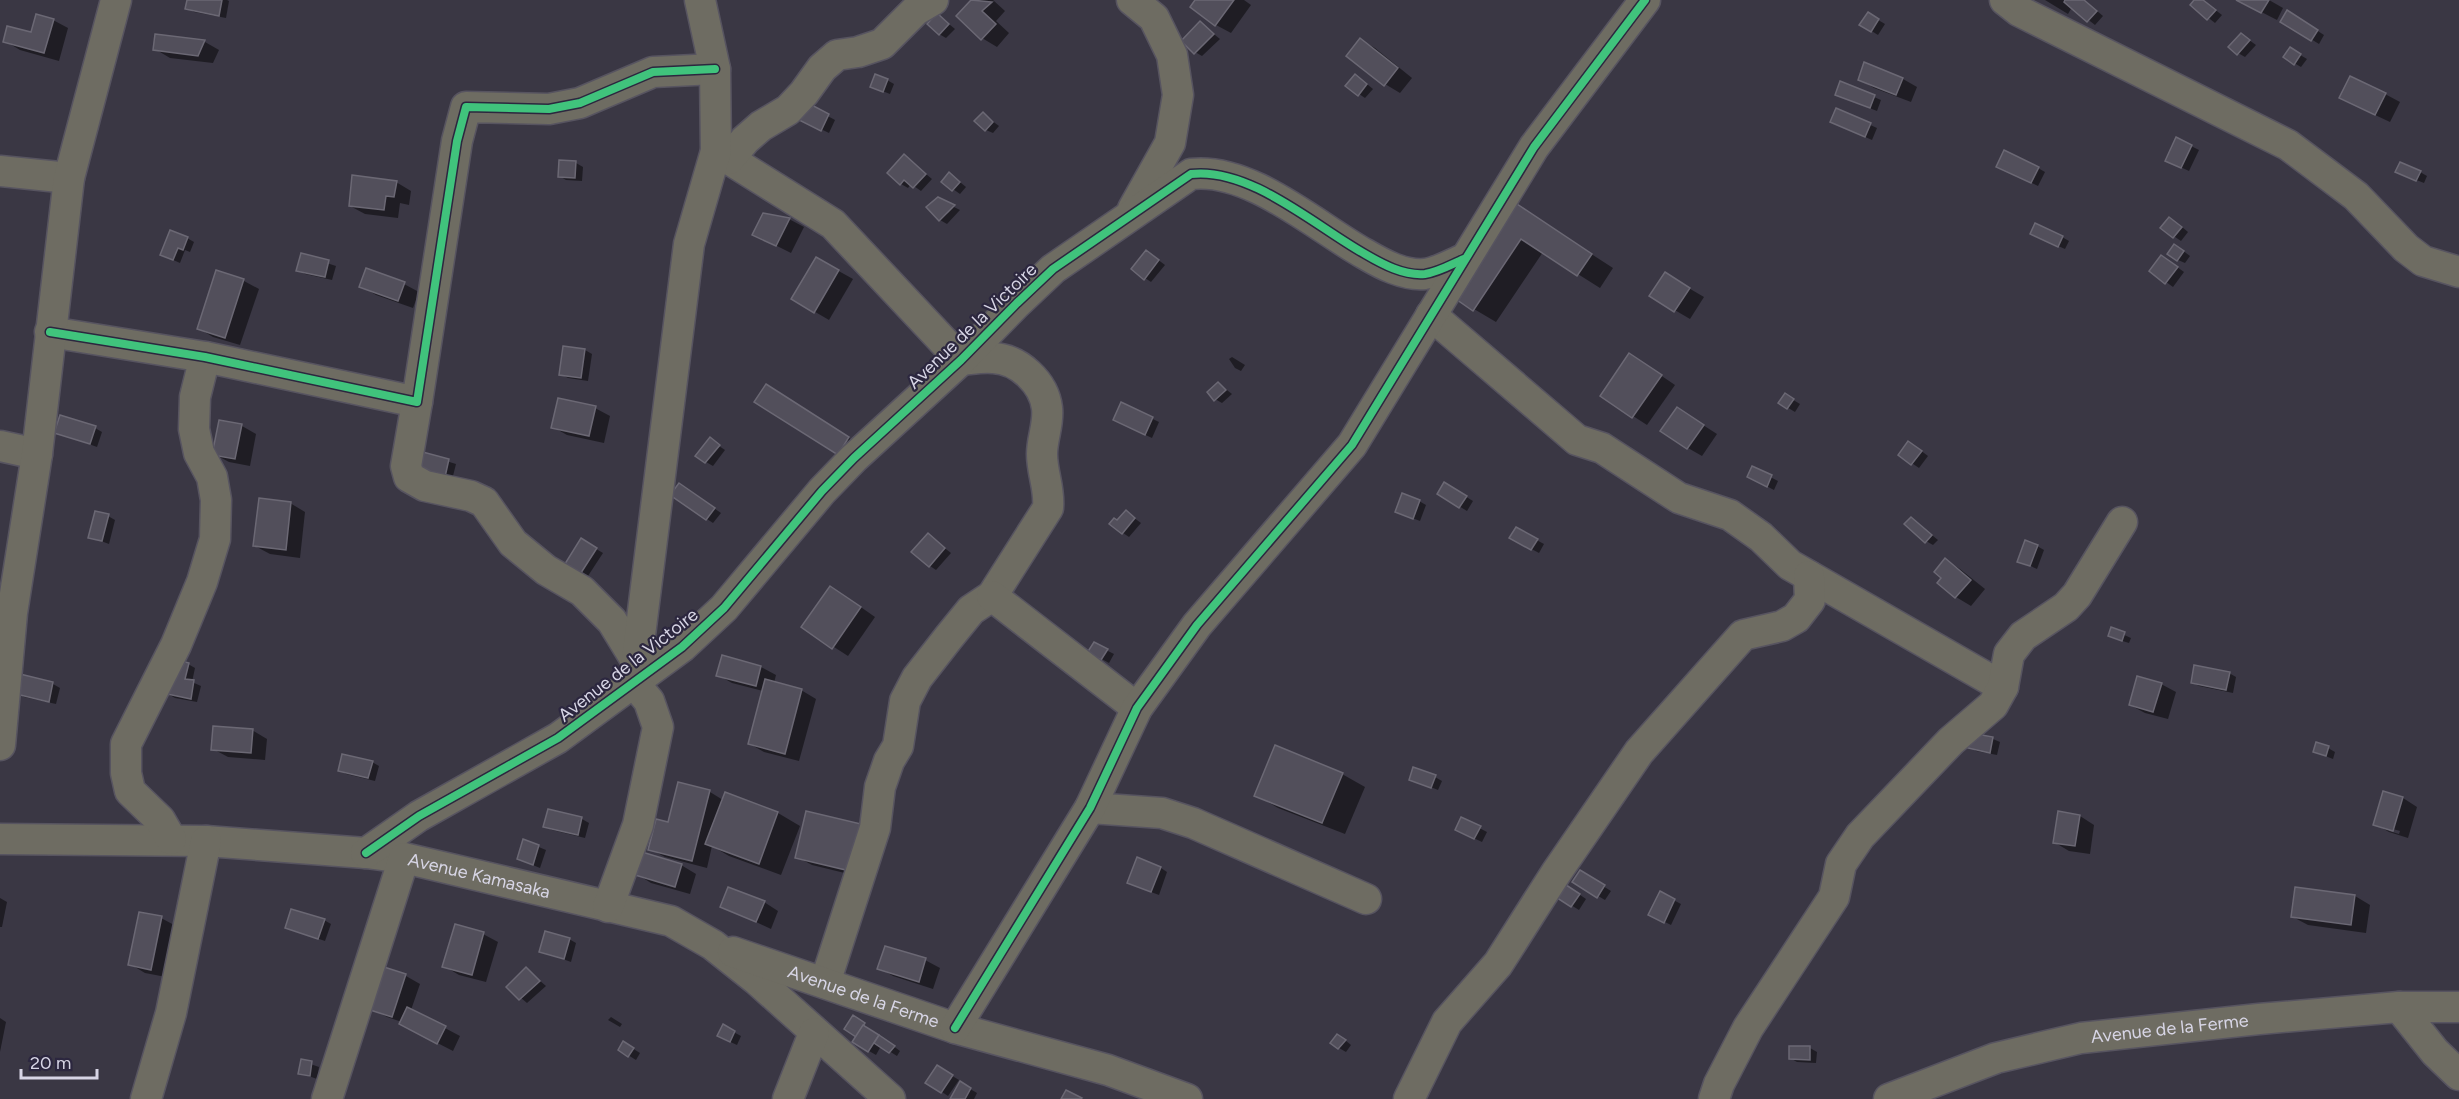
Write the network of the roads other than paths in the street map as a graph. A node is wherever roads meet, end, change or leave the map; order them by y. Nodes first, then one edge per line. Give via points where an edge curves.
1 (700, 0) edge
2 (933, 0) edge
3 (1132, 0) edge
4 (1645, 0) edge
5 (2006, 0) edge
6 (111, 1) edge
7 (715, 69) junction
8 (722, 155) junction
9 (0, 171) edge
10 (69, 178) junction
11 (1128, 217) junction
12 (1464, 259) junction
13 (2459, 273) edge
14 (1431, 315) junction
15 (50, 332) junction
16 (205, 357) junction
17 (961, 360) junction
18 (417, 402) junction
19 (0, 446) edge
20 (37, 454) junction
21 (2122, 522) dead end
22 (1809, 576) junction
23 (992, 596) junction
24 (635, 672) junction
25 (2002, 687) junction
26 (1137, 708) junction
27 (0, 746) edge
28 (1090, 808) junction
29 (0, 839) edge
30 (171, 839) junction
31 (206, 841) junction
32 (366, 853) junction
33 (404, 858) junction
34 (1366, 899) dead end
35 (608, 907) junction
36 (713, 945) junction
37 (825, 983) junction
38 (2399, 1007) junction
39 (2459, 1007) edge
40 (955, 1028) junction
41 (814, 1033) junction
42 (2459, 1075) edge
43 (146, 1099) edge
44 (327, 1099) edge
45 (788, 1099) edge
46 (890, 1099) edge
47 (1187, 1099) edge
48 (1409, 1099) edge
49 (1714, 1099) edge
50 (1889, 1099) edge

1 - 7 street
2 - 8 street via 916,10 882,44 837,55 788,110
3 - 11 street via 1154,18 1172,55 1178,95 1170,142
4 - 12 street via 1534,147
5 - 13 street via 2288,145 2356,196 2423,261
6 - 10 street
7 - 8 street
7 - 18 street via 653,72 580,103 549,109 466,107
8 - 17 street via 834,224
8 - 24 street via 690,244
9 - 10 street
10 - 15 street
11 - 12 street, Avenue de la Victoire via 1191,174 1204,172 1280,200 1377,261 1405,272 1425,274
11 - 17 street, Avenue de la Victoire via 1053,269
12 - 14 street
14 - 22 street via 1577,440 1602,447 1679,498 1730,515
14 - 26 street via 1352,445 1197,625
15 - 16 street
15 - 20 street
16 - 18 street
16 - 30 street via 195,396 194,429 199,453 212,477 216,500 214,539 202,582 176,645 126,744 130,791 160,820
17 - 23 street via 995,357 1015,364 1028,372 1047,406 1042,466 1048,508
17 - 24 street, Avenue de la Victoire via 846,466 724,608 682,647
18 - 24 street via 406,466 409,477 424,486 484,502 513,543 546,570 582,591 612,621
19 - 20 street
20 - 27 street via 12,613
21 - 25 street via 2077,596 2023,636 2009,654
22 - 25 street
22 - 48 street via 1810,600 1796,618 1782,626 1743,635 1640,752 1498,964 1447,1022
23 - 26 street
23 - 37 street via 971,610 917,678 905,701 898,746 880,787 875,828
24 - 32 street, Avenue de la Victoire via 558,738 419,816
24 - 35 street via 658,727 638,825
25 - 49 street via 1993,705 1950,741 1860,836 1841,864 1834,897 1748,1029
26 - 28 street
28 - 34 street via 1162,813
28 - 40 street
29 - 30 street, Avenue Kamasaka
30 - 31 street, Avenue Kamasaka
31 - 32 street, Avenue Kamasaka
31 - 43 street via 171,1013
32 - 33 street, Avenue Kamasaka
33 - 35 street, Avenue Kamasaka
33 - 44 street
35 - 36 street, Avenue Kamasaka via 671,921
36 - 37 street, Avenue de la Ferme
36 - 41 street, Avenue Kamasaka
37 - 40 street, Avenue de la Ferme
38 - 39 street, Avenue de la Ferme
38 - 42 street
38 - 50 street, Avenue de la Ferme via 2081,1038 1996,1058
40 - 47 street, Avenue de la Ferme via 1108,1070
41 - 45 street
41 - 46 street, Avenue Kamasaka

